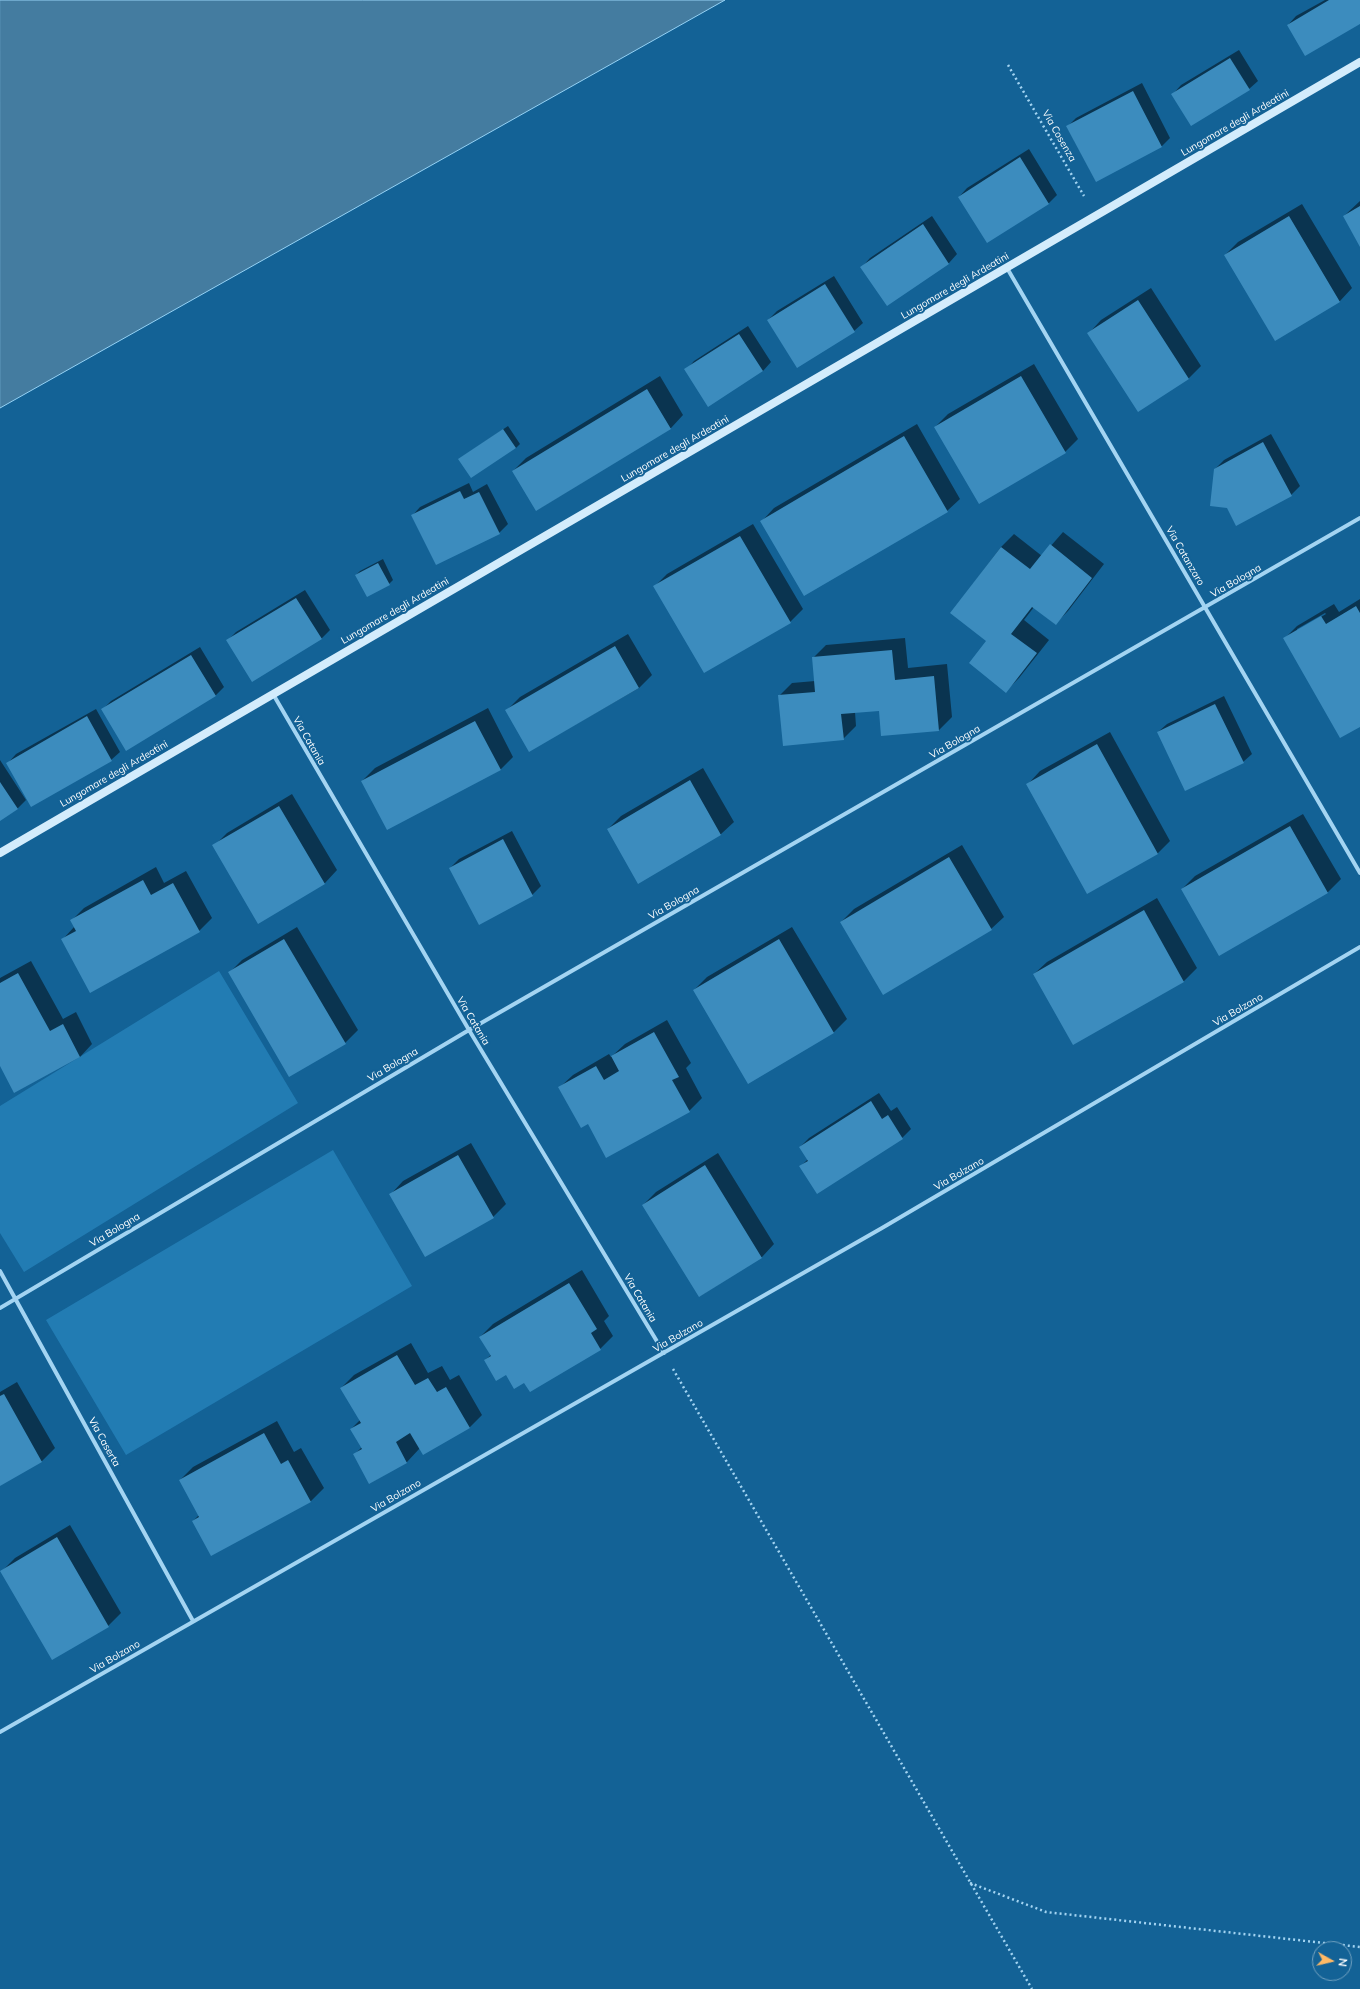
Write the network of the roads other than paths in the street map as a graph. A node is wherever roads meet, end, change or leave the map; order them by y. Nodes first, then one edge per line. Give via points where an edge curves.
1 (1360, 62) edge
2 (1007, 268) junction
3 (1360, 518) edge
4 (1206, 608) junction
5 (272, 694) junction
6 (0, 853) edge
7 (1360, 873) edge
8 (1360, 947) edge
9 (469, 1030) junction
10 (0, 1271) edge
11 (16, 1299) junction
12 (0, 1308) edge
13 (664, 1353) junction
14 (193, 1621) junction
15 (0, 1732) edge

1 - 2 main road, Lungomare degli Ardeatini
2 - 4 street, Via Catanzaro
2 - 5 main road, Lungomare degli Ardeatini
3 - 4 street, Via Bologna
4 - 7 street, Via Catanzaro
4 - 9 street, Via Bologna
5 - 6 main road, Lungomare degli Ardeatini
5 - 9 street, Via Catania
8 - 13 street, Via Bolzano
9 - 11 street, Via Bologna
9 - 13 street, Via Catania
10 - 11 street, Via Caserta
11 - 12 street, Via Bologna
11 - 14 street, Via Caserta
13 - 14 street, Via Bolzano
14 - 15 street, Via Bolzano

